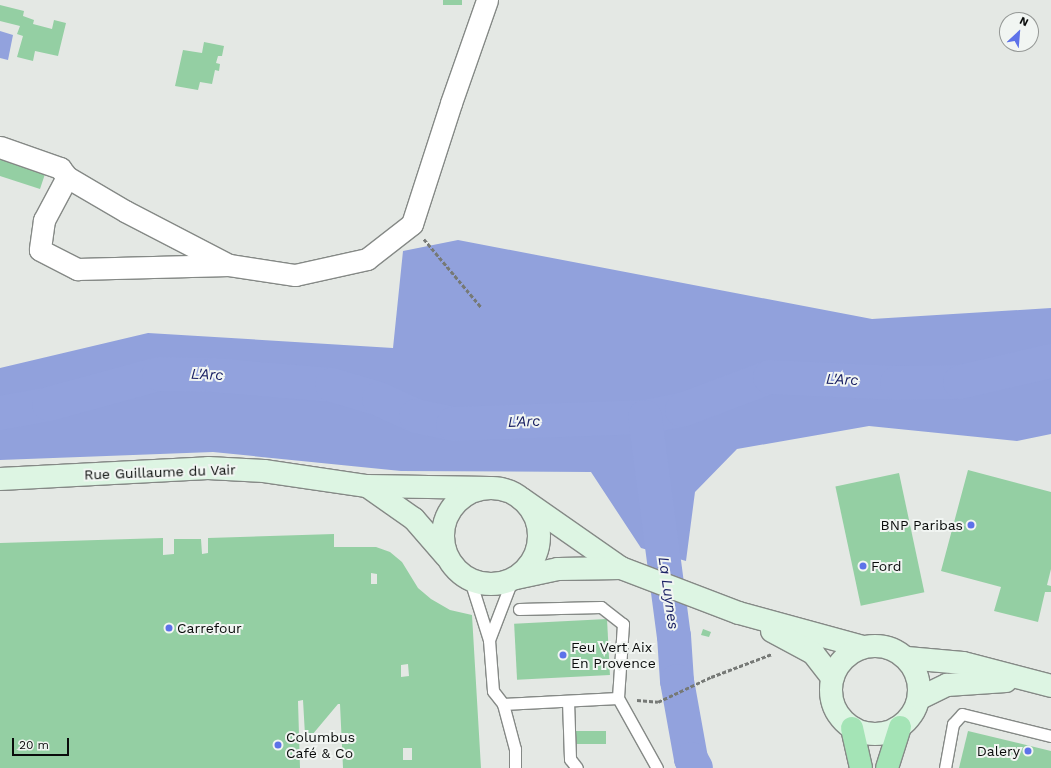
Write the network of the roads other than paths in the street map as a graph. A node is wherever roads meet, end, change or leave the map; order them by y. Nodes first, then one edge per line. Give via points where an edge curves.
1 (488, 0) edge
2 (0, 147) edge
3 (67, 177) junction
4 (229, 265) junction
5 (0, 479) edge
6 (367, 486) junction
7 (490, 488) junction
8 (522, 499) junction
9 (447, 557) junction
10 (628, 572) junction
11 (514, 579) junction
12 (470, 580) junction
13 (519, 609) dead end
14 (739, 613) junction
15 (489, 640) junction
16 (863, 646) junction
17 (907, 658) junction
18 (956, 674) junction
19 (832, 677) junction
20 (1042, 684) edge
21 (618, 698) junction
22 (920, 698) junction
23 (568, 701) junction
24 (503, 704) junction
25 (900, 727) junction
26 (852, 728) junction
27 (1051, 736) edge
28 (515, 768) edge
29 (577, 768) edge
30 (657, 768) edge
31 (861, 768) edge
32 (887, 768) edge
33 (944, 768) edge

1 - 4 street via 412,224 367,259 295,275
2 - 3 street via 60,168
3 - 4 street via 125,211
3 - 4 street via 44,220 40,250 77,268
5 - 6 main road, Rue Guillaume du Vair via 208,468 264,471
6 - 7 main road, Rue Guillaume du Vair
6 - 9 main road, Rue Guillaume du Vair via 414,519
7 - 8 main road via 508,491
7 - 9 main road via 469,493 453,506 442,534
8 - 10 main road
8 - 11 main road via 535,517 540,536 534,559
9 - 12 main road via 456,570
10 - 11 main road via 558,569
10 - 14 main road
11 - 12 main road via 490,584
11 - 15 lane
12 - 15 lane
13 - 21 lane via 601,607 623,624
14 - 16 main road
14 - 19 main road via 812,653
15 - 24 lane via 493,690
16 - 17 main road via 878,645 896,650
16 - 19 main road via 851,652 839,663
17 - 18 main road
17 - 22 main road via 919,678
18 - 20 main road
18 - 22 main road
19 - 26 main road via 832,703 839,716
21 - 23 lane
21 - 30 lane
22 - 25 main road via 914,712
23 - 24 lane
23 - 29 lane via 570,759
24 - 28 lane via 515,749
25 - 26 main road via 885,734 873,735
25 - 32 highway
26 - 31 highway
27 - 33 lane via 962,714 954,724

